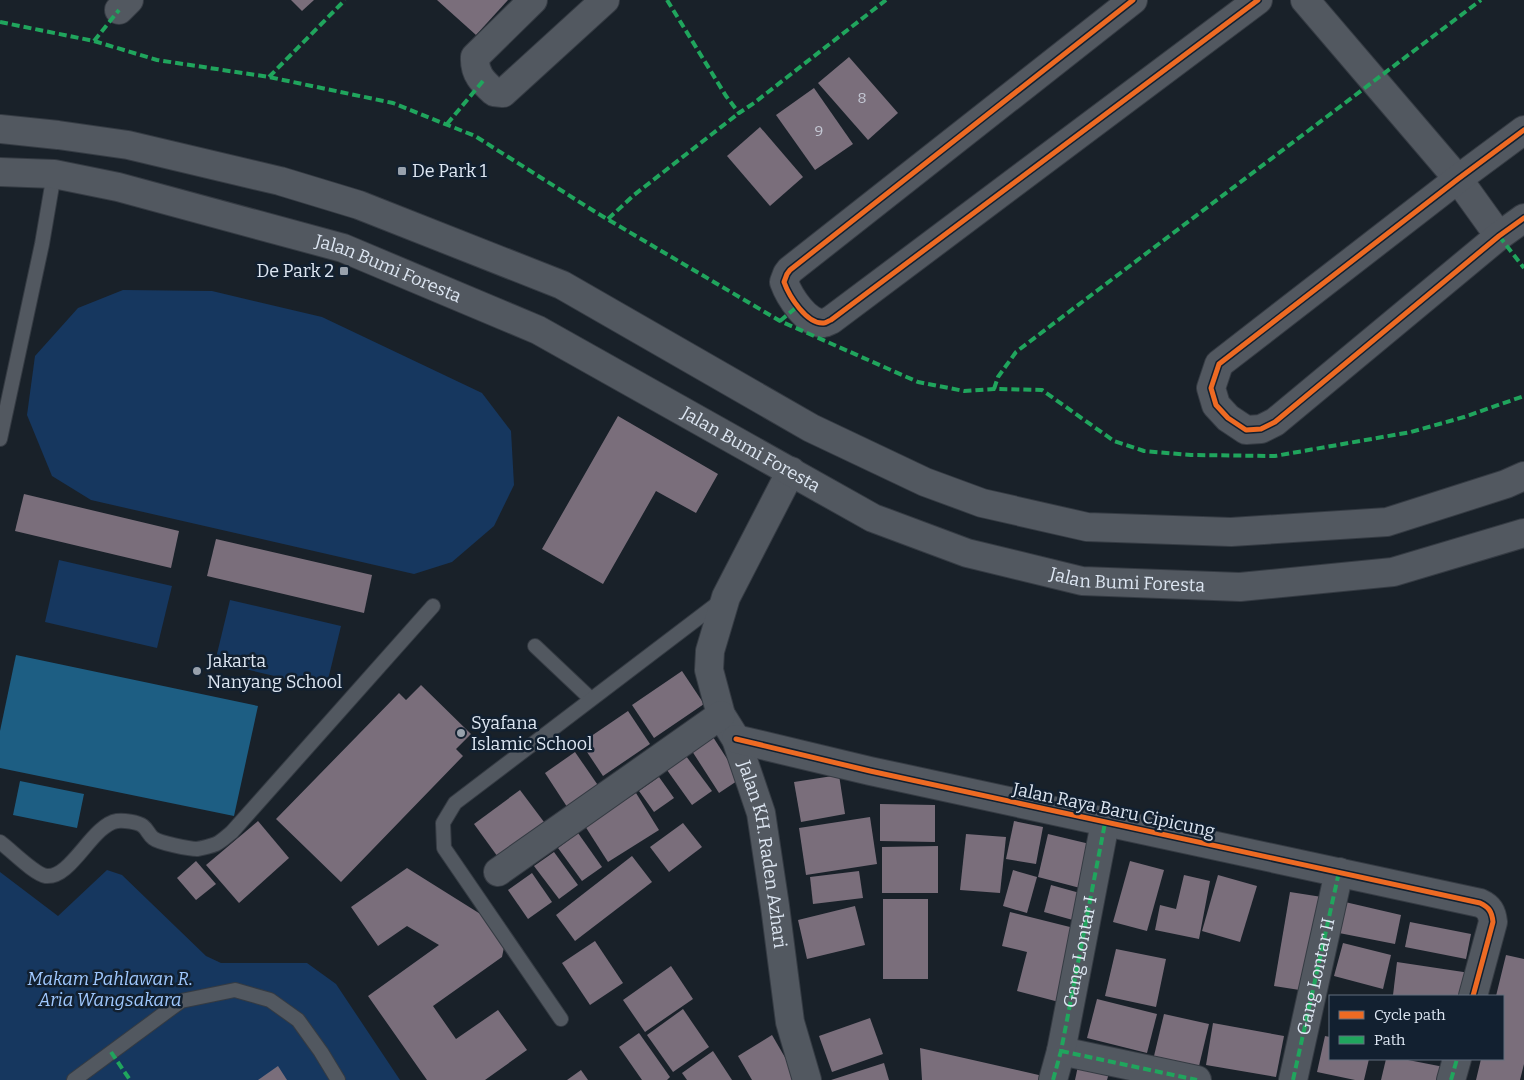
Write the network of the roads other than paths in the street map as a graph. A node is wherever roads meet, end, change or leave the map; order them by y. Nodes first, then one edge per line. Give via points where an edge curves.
1 (533, 0) edge
2 (605, 0) edge
3 (1133, 0) edge
4 (1258, 0) edge
5 (1305, 0) edge
6 (0, 129) edge
7 (1524, 130) edge
8 (0, 172) edge
9 (54, 174) junction
10 (1458, 178) junction
11 (1524, 218) edge
12 (1499, 236) junction
13 (0, 439) edge
14 (791, 471) junction
15 (1524, 476) edge
16 (1524, 533) edge
17 (726, 597) junction
18 (433, 606) dead end
19 (535, 646) dead end
20 (591, 698) junction
21 (721, 715) junction
22 (736, 739) junction
23 (1105, 822) junction
24 (0, 842) edge
25 (498, 872) dead end
26 (1340, 872) junction
27 (1473, 995) edge
28 (561, 1019) dead end
29 (1061, 1052) junction
30 (1457, 1060) edge
31 (74, 1080) edge
32 (338, 1080) edge
33 (808, 1080) edge
34 (1053, 1080) edge
35 (1197, 1080) edge
36 (1293, 1080) edge
37 (1451, 1080) edge

1 - 2 street via 475,57 475,67 482,81 494,92 503,93
3 - 4 street via 790,270 786,274 785,286 806,316 823,323 831,320
5 - 10 street
6 - 15 street via 128,146 280,181 359,205 562,285 811,428 924,482 982,502 1088,527 1231,532 1387,522
7 - 10 street
8 - 9 street, Jalan Bumi Foresta
9 - 13 lane
9 - 14 street, Jalan Bumi Foresta via 118,187 343,248 538,330
10 - 12 street
10 - 12 street via 1219,364 1211,388 1216,405 1246,430 1262,429 1275,422
11 - 12 street
14 - 16 street, Jalan Bumi Foresta via 872,518 967,553 1082,581 1240,587 1393,572
14 - 17 street, Jalan KH. Raden Azhari
17 - 20 lane
17 - 21 street, Jalan KH. Raden Azhari via 710,651 709,670
18 - 24 lane via 232,832 216,844 197,849 176,846 153,839 143,826 119,821 110,823 64,870 45,876
19 - 20 lane
20 - 28 lane via 455,803 443,823 444,848
21 - 22 street, Jalan KH. Raden Azhari
21 - 25 street
22 - 23 street, Jalan Raya Baru Cipicung
22 - 33 street, Jalan KH. Raden Azhari via 761,813 790,1022
23 - 26 street, Jalan Raya Baru Cipicung
23 - 29 street, Gang Lontar I
26 - 27 street, Jalan Raya Baru Cipicung via 1487,906 1493,922
26 - 36 street, Gang Lontar II
29 - 34 street, Gang Lontar I
29 - 35 street
30 - 37 street
31 - 32 lane via 181,1001 235,990 270,1000 298,1020

